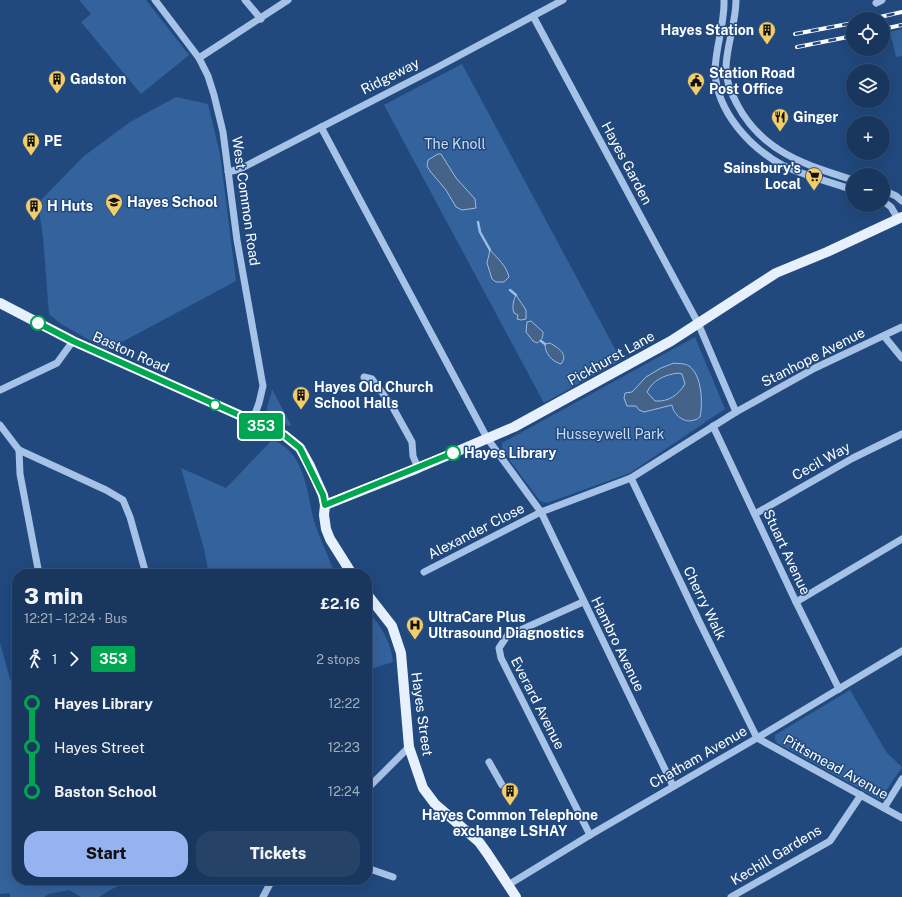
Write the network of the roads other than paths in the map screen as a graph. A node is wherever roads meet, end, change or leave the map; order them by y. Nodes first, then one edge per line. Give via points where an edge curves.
1 (154, 0) edge
2 (244, 0) edge
3 (288, 0) edge
4 (563, 0) edge
5 (724, 0) edge
6 (736, 0) edge
7 (533, 16) junction
8 (261, 19) junction
9 (199, 58) junction
10 (321, 127) junction
11 (228, 172) junction
12 (846, 178) edge
13 (846, 188) edge
14 (890, 193) edge
15 (902, 201) edge
16 (890, 206) edge
17 (900, 218) edge
18 (0, 303) edge
19 (698, 323) junction
20 (902, 327) edge
21 (884, 336) junction
22 (73, 341) junction
23 (902, 358) edge
24 (364, 377) dead end
25 (0, 390) edge
26 (736, 412) junction
27 (252, 422) junction
28 (0, 425) edge
29 (713, 426) junction
30 (902, 434) edge
31 (487, 438) junction
32 (19, 450) junction
33 (418, 468) junction
34 (631, 478) junction
35 (325, 505) junction
36 (541, 512) junction
37 (755, 514) junction
38 (902, 539) edge
39 (38, 569) edge
40 (145, 569) edge
41 (349, 569) edge
42 (424, 572) dead end
43 (372, 600) edge
44 (583, 602) junction
45 (796, 602) junction
46 (902, 651) edge
47 (839, 689) junction
48 (757, 738) junction
49 (410, 747) junction
50 (488, 762) dead end
51 (902, 779) edge
52 (372, 784) edge
53 (502, 785) dead end
54 (673, 786) junction
55 (861, 796) junction
56 (884, 808) junction
57 (902, 818) edge
58 (590, 835) junction
59 (372, 870) edge
60 (393, 877) dead end
61 (269, 885) edge
62 (508, 885) junction
63 (263, 897) edge
64 (516, 897) edge
65 (730, 897) edge

1 - 9 street, West Common Road
2 - 8 street
3 - 8 street
4 - 7 street, Ridgeway
5 - 13 street via 716,78 721,99 737,127 753,144 777,162
6 - 12 street via 726,70 729,89 742,114 760,135 780,152
7 - 10 street, Ridgeway
7 - 19 street, Hayes Garden
8 - 9 street
9 - 11 street, West Common Road via 208,76 220,117
10 - 11 street, Ridgeway via 240,169
10 - 31 street
11 - 27 street, West Common Road via 237,240 263,386
14 - 15 street
16 - 17 street
17 - 19 main road, Pickhurst Lane via 776,273
18 - 22 main road, Baston Road
19 - 26 street, Hayes Garden
19 - 31 main road, Pickhurst Lane via 671,341 514,427
20 - 21 street, Stanhope Avenue
21 - 23 street
21 - 26 street, Stanhope Avenue via 815,368
22 - 25 street via 57,363
22 - 27 main road, Baston Road
24 - 33 street via 372,379 392,406 412,442 413,456
26 - 29 street, Stanhope Avenue
27 - 35 main road via 284,435 300,448 323,495
28 - 32 street
29 - 34 street, Stanhope Avenue
29 - 37 street, Stuart Avenue
30 - 37 street, Cecil Way via 853,458
31 - 33 main road, Pickhurst Lane
31 - 36 street, Hambro Avenue
32 - 39 street via 20,474
32 - 40 street via 123,500
33 - 35 main road, Pickhurst Lane
34 - 36 street, Alexander Close
34 - 48 street, Cherry Walk
35 - 41 main road via 326,529
36 - 42 street, Alexander Close
36 - 44 street, Hambro Avenue
37 - 45 street, Stuart Avenue
38 - 45 street
43 - 49 main road, Hayes Street via 392,626 401,653
44 - 54 street, Hambro Avenue
44 - 58 street, Everard Avenue via 507,636 499,648 501,658
45 - 47 street, Stuart Avenue
46 - 47 street, Chatham Avenue
47 - 48 street, Chatham Avenue
48 - 54 street, Chatham Avenue
48 - 55 street, Pittsmead Avenue
49 - 52 street
49 - 62 main road, Hayes Street via 422,788 445,813 479,842
50 - 53 street
51 - 56 street
54 - 58 street, Chatham Avenue
55 - 56 street, Pittsmead Avenue
55 - 65 street, Kechill Gardens via 830,841
56 - 57 street, Pittsmead Avenue
58 - 62 street, Chatham Avenue
59 - 60 street
61 - 63 street
62 - 64 main road, Hayes Street

